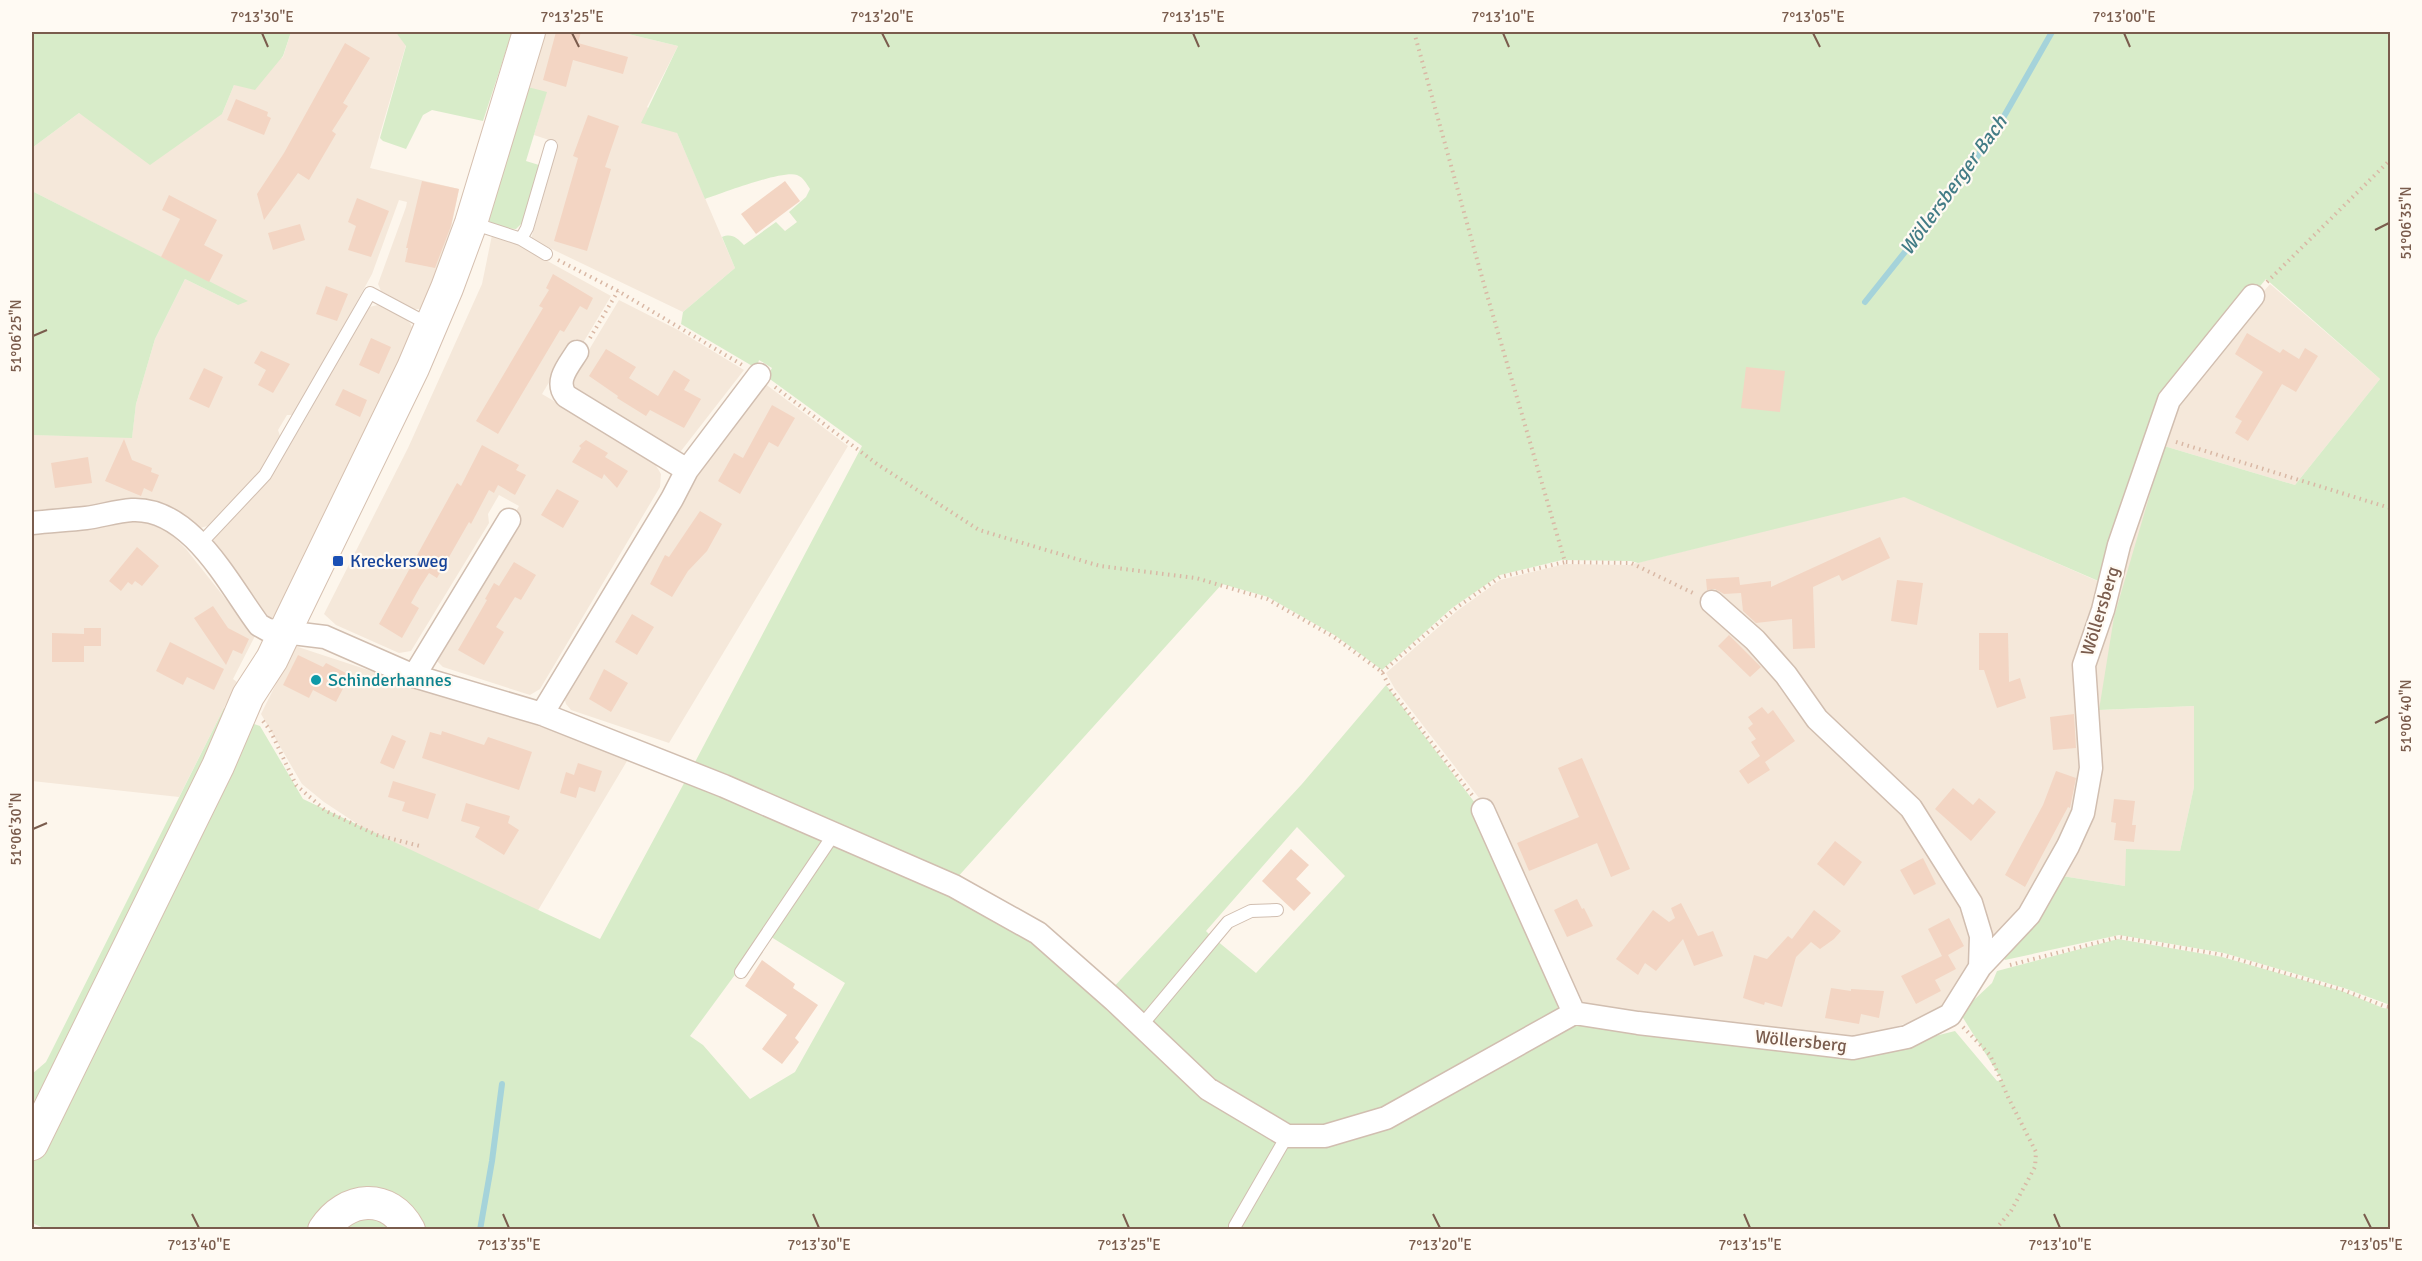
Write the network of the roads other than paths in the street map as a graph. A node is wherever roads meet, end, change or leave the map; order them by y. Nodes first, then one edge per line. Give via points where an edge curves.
1 (529, 32) edge
2 (551, 146) dead end
3 (471, 222) junction
4 (521, 239) junction
5 (546, 254) road end
6 (2253, 296) road end
7 (432, 326) junction
8 (577, 352) road end
9 (759, 375) road end
10 (687, 470) junction
11 (509, 520) dead end
12 (32, 523) edge
13 (201, 543) junction
14 (1712, 602) road end
15 (285, 632) junction
16 (414, 676) junction
17 (542, 714) junction
18 (1483, 810) road end
19 (834, 834) junction
20 (1277, 910) dead end
21 (1980, 967) junction
22 (741, 972) dead end
23 (1582, 1014) junction
24 (1141, 1026) junction
25 (1287, 1136) junction
26 (32, 1144) edge
27 (1235, 1226) dead end
28 (324, 1230) edge
29 (409, 1230) edge

1 - 3 main road
2 - 4 lane
3 - 4 lane
3 - 7 main road
4 - 5 lane
6 - 21 street, Wöllersberg via 2169,400 2119,545 2084,665 2091,768 2083,813 2029,915
7 - 13 lane via 370,293 265,475
7 - 15 main road
8 - 10 street via 563,375 562,391 566,396
9 - 10 street
10 - 17 street
11 - 16 street
12 - 13 street via 133,510 169,520
13 - 15 street via 259,625
14 - 21 street via 1755,640 1817,719 1911,808 1971,903 1981,936
15 - 16 street via 325,637
15 - 26 main road via 241,713 153,902
16 - 17 street
17 - 19 street
18 - 23 street
19 - 22 lane
19 - 24 street via 954,886 1038,933
20 - 24 lane via 1251,911 1228,922
21 - 23 street, Wöllersberg via 1950,1015 1908,1037 1853,1048
23 - 25 street via 1386,1118 1325,1136
24 - 25 street via 1208,1089
25 - 27 lane
28 - 29 main road via 341,1212 373,1201 400,1216

